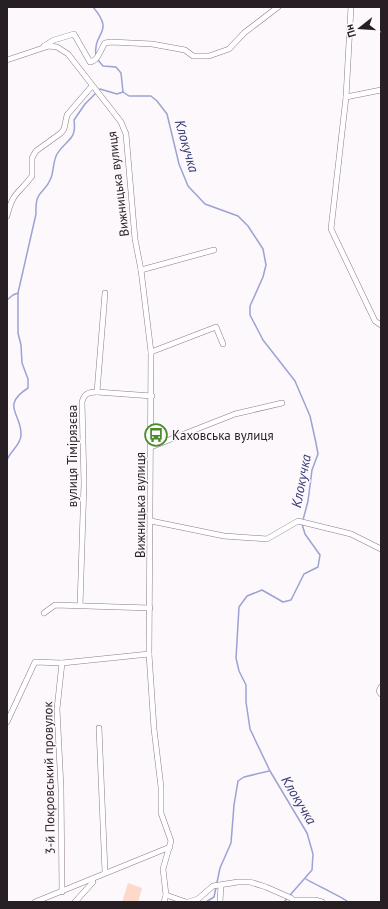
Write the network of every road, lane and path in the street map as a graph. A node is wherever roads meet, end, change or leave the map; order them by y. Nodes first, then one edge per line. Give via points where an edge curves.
1 (278, 7) edge
2 (351, 7) edge
3 (41, 47) junction
4 (8, 62) edge
5 (93, 87) junction
6 (381, 90) edge
7 (346, 97) junction
8 (7, 216) edge
9 (214, 250) dead end
10 (141, 270) junction
11 (105, 293) dead end
12 (381, 325) edge
13 (223, 344) dead end
14 (151, 352) junction
15 (97, 392) junction
16 (152, 396) junction
17 (282, 403) dead end
18 (151, 447) junction
19 (151, 521) junction
20 (381, 549) edge
21 (80, 606) junction
22 (150, 608) junction
23 (44, 613) dead end
24 (149, 654) junction
25 (62, 663) junction
26 (381, 687) edge
27 (381, 694) edge
28 (7, 722) edge
29 (99, 728) dead end
30 (170, 847) junction
31 (105, 872) junction
32 (92, 879) junction
33 (218, 885) junction
34 (62, 892) junction
35 (166, 895) junction
36 (294, 900) edge
37 (35, 902) edge
38 (75, 902) edge
39 (164, 902) edge
40 (187, 902) edge
41 (220, 902) edge
42 (322, 902) edge

1 - 3 street via 244,33 229,49 209,56 194,56 185,50 152,44 111,42 105,43 96,59 90,62 74,34
2 - 7 street
3 - 4 street, Вижницька вулиця
3 - 5 street, Вижницька вулиця via 57,47 68,54
5 - 8 street via 67,115 64,130 36,151 32,158 32,176 10,201
5 - 10 street, Вижницька вулиця via 122,122 126,134 135,238
6 - 7 street
7 - 12 street via 331,229 375,321
9 - 10 street
10 - 14 street, Вижницька вулиця
11 - 15 street
13 - 14 street via 216,327
14 - 16 street, Вижницька вулиця
15 - 16 street
15 - 21 street, вулиця Тімірязєва via 86,394 82,402 84,483
16 - 18 street, Вижницька вулиця
17 - 18 street via 235,414
18 - 19 street, Вижницька вулиця
19 - 20 street via 232,537 267,540 298,522 351,534
19 - 22 street, Вижницька вулиця
21 - 22 street
21 - 23 street via 55,605
22 - 24 street, Вижницька вулиця
24 - 25 street
24 - 30 street, Вижницька вулиця via 161,813 170,837
25 - 28 street via 35,662
25 - 34 street, 3-й Покровський провулок via 57,709
26 - 27 street
29 - 31 street
30 - 31 street
30 - 35 street, Вижницька вулиця via 163,869
31 - 32 street
32 - 34 street
32 - 38 street via 93,882
33 - 36 street via 250,882
33 - 40 street via 198,899
33 - 41 street
34 - 37 street
35 - 39 street
35 - 40 street
36 - 42 street

